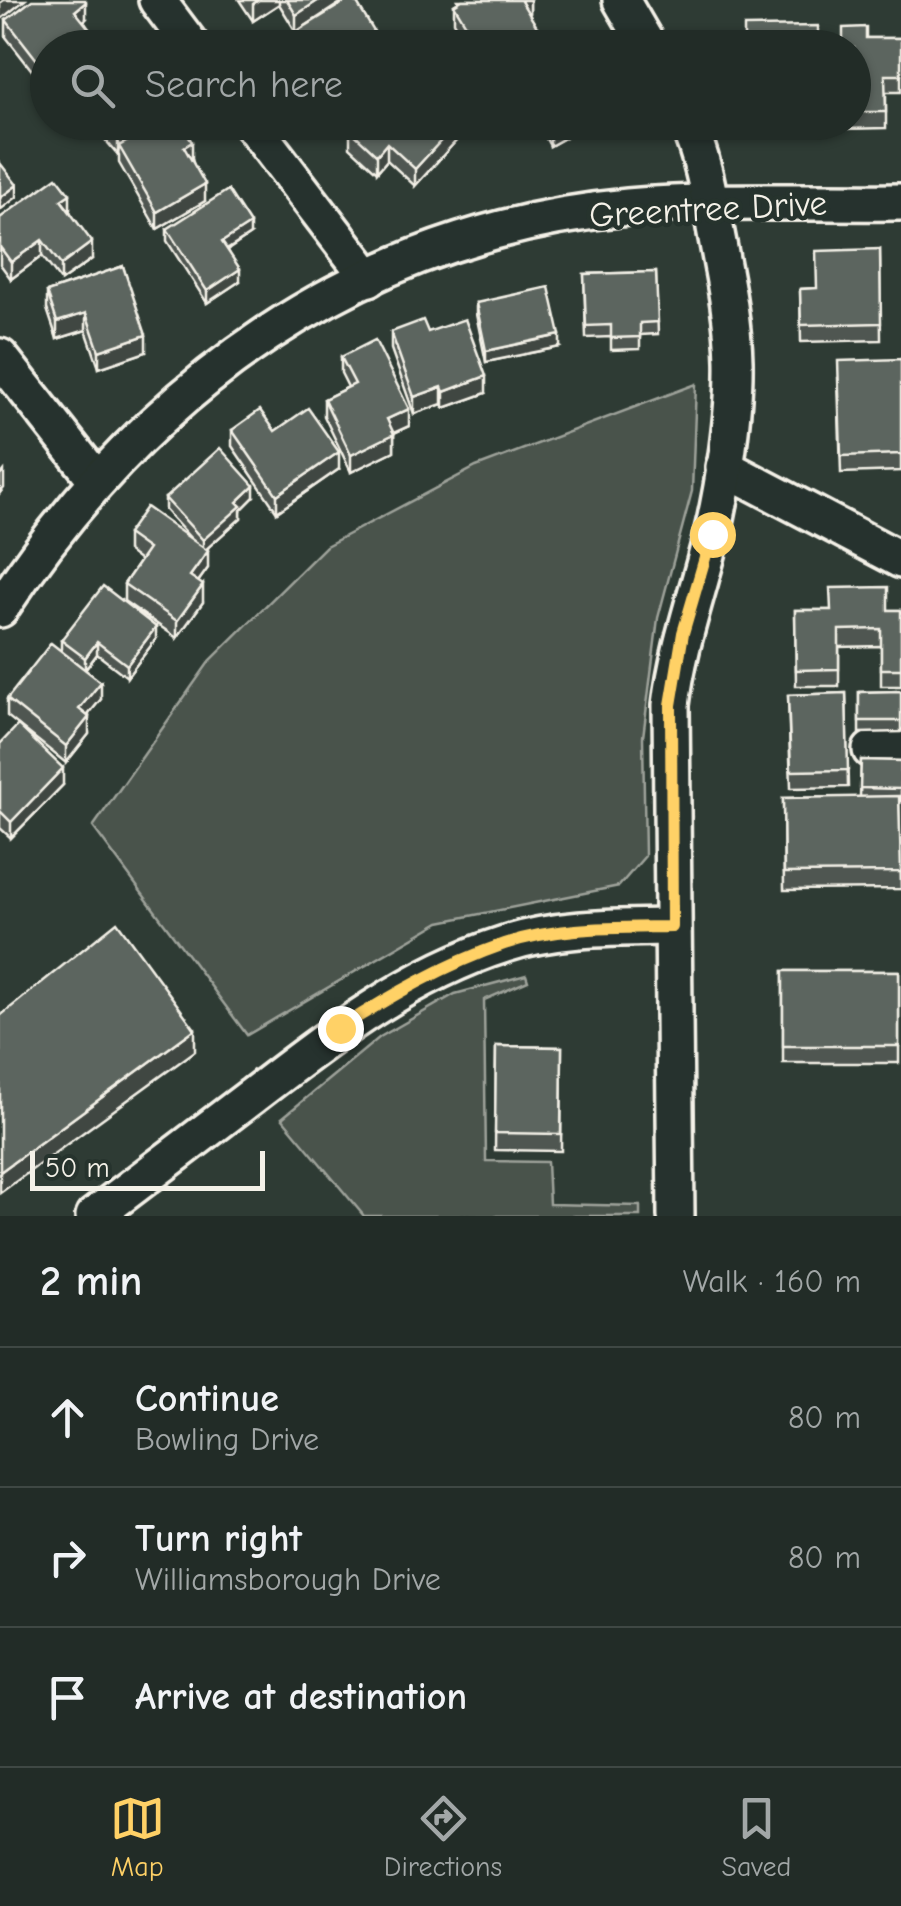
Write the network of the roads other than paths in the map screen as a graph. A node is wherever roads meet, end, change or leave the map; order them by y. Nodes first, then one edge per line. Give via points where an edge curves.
1 (157, 0) edge
2 (620, 0) edge
3 (180, 30) edge
4 (638, 30) edge
5 (264, 140) edge
6 (695, 140) edge
7 (901, 202) edge
8 (711, 204) junction
9 (369, 278) junction
10 (0, 358) edge
11 (724, 468) junction
12 (96, 480) junction
13 (901, 560) edge
14 (0, 609) edge
15 (672, 927) junction
16 (94, 1216) edge
17 (676, 1216) edge

1 - 3 street
2 - 4 street
5 - 9 street
6 - 8 street
7 - 8 street, Greentree Drive
8 - 9 street, Greentree Drive via 625,207 540,220 457,242
8 - 11 street via 734,363
9 - 12 street, Greentree Drive via 246,346 152,422
10 - 12 street
11 - 13 street
11 - 15 street via 671,705
12 - 14 street, Greentree Drive
15 - 16 street via 542,936 436,973 340,1028
15 - 17 street

